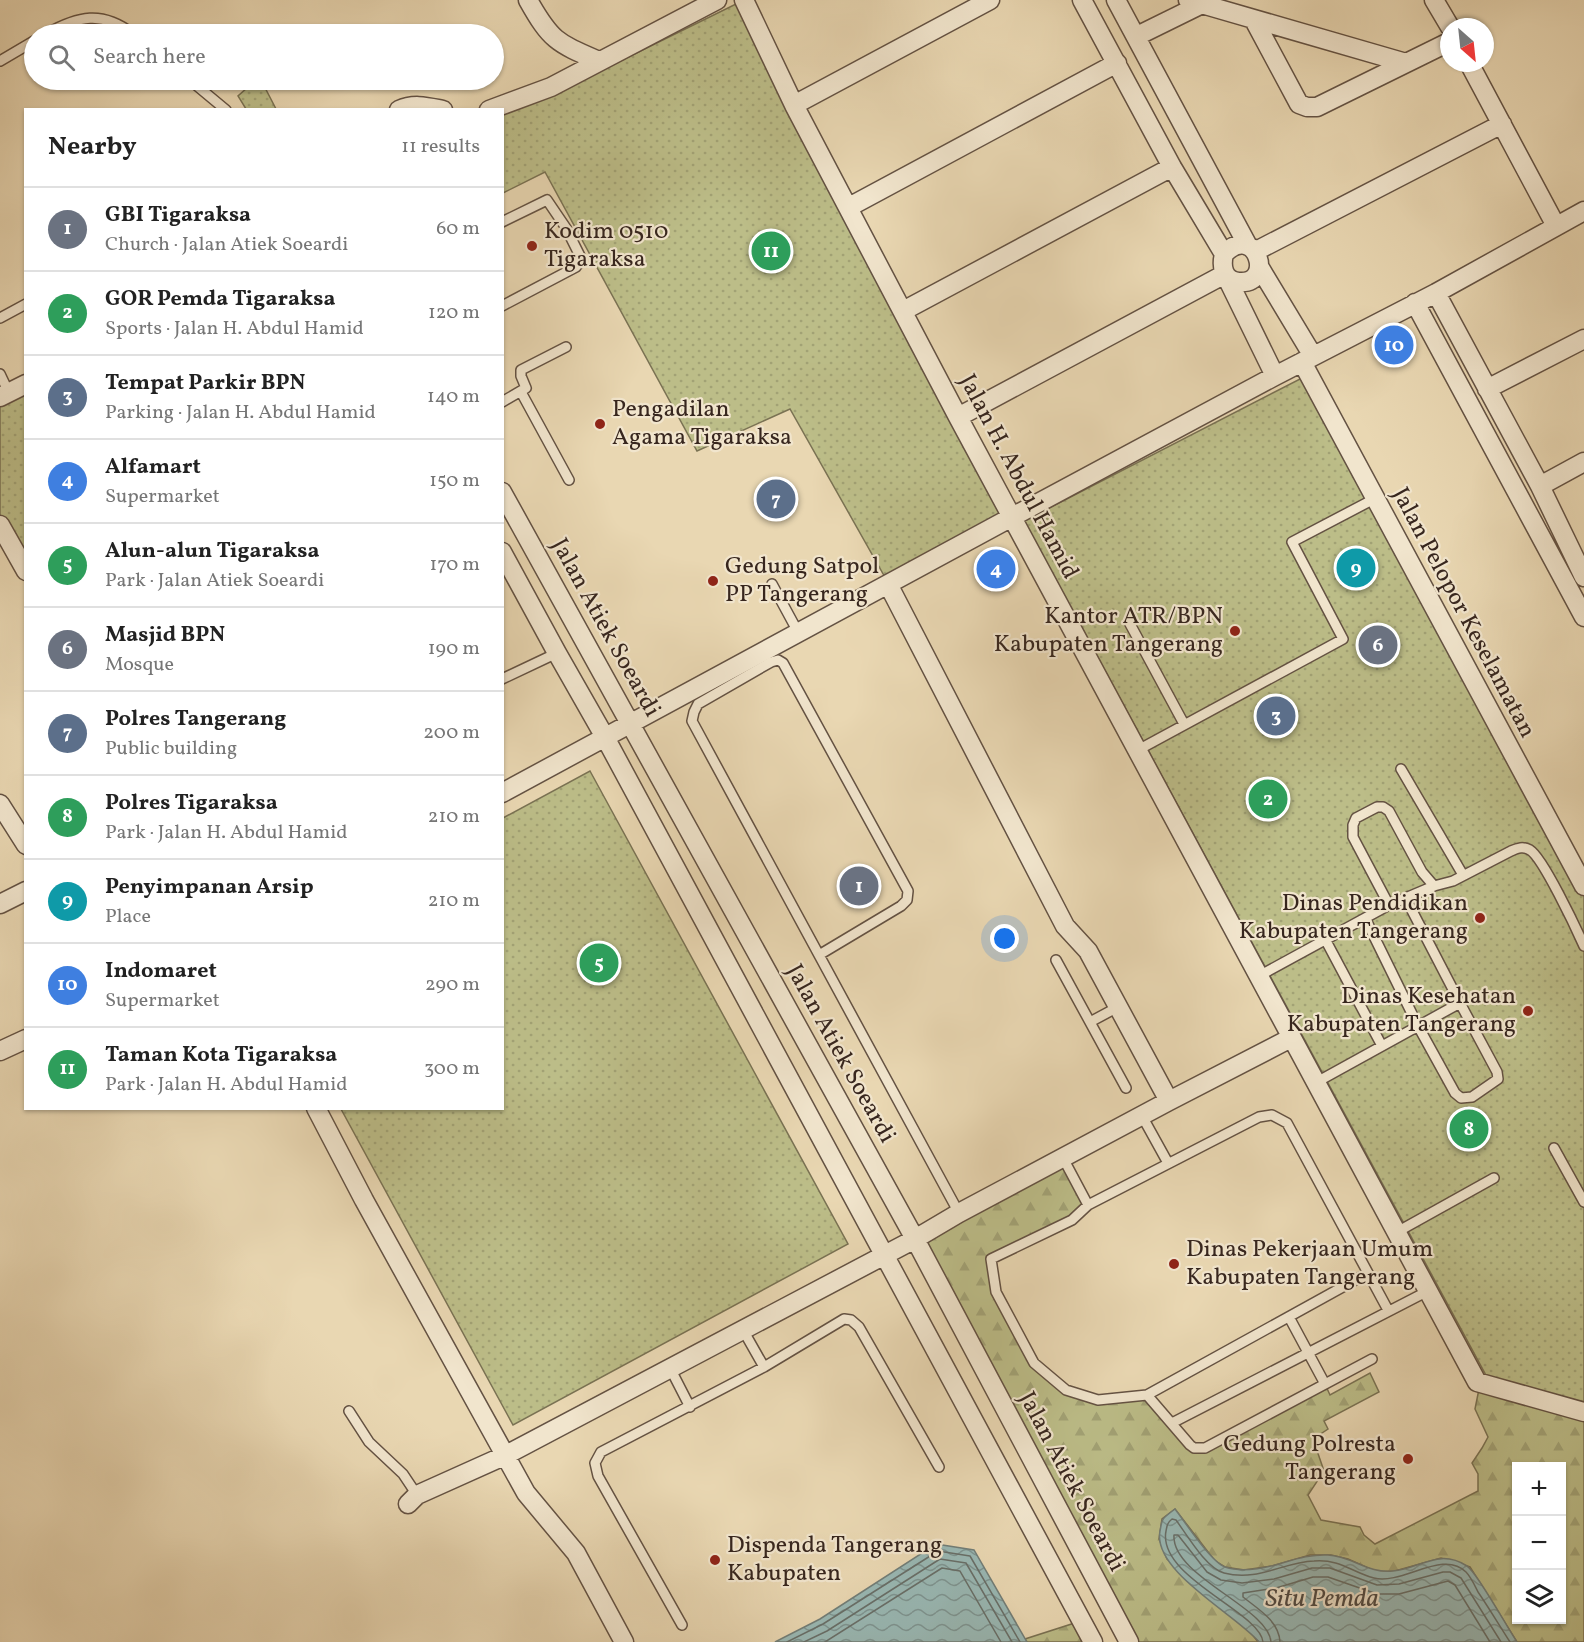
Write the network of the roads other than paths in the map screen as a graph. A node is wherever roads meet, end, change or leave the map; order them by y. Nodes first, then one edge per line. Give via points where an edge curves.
1 (528, 0) edge
2 (717, 0) edge
3 (744, 0) edge
4 (990, 0) edge
5 (1083, 0) edge
6 (1116, 0) edge
7 (1434, 0) edge
8 (1195, 2) edge
9 (1445, 18) edge
10 (1254, 20) junction
11 (67, 24) edge
12 (120, 24) edge
13 (1137, 36) junction
14 (1440, 46) edge
15 (24, 47) edge
16 (0, 61) edge
17 (599, 61) junction
18 (1117, 63) junction
19 (1406, 63) junction
20 (1474, 72) edge
21 (202, 90) edge
22 (794, 105) junction
23 (224, 108) edge
24 (402, 108) edge
25 (433, 108) edge
26 (494, 108) edge
27 (1502, 124) junction
28 (1172, 167) junction
29 (849, 207) junction
30 (1584, 211) edge
31 (504, 221) edge
32 (1556, 226) junction
33 (1224, 254) junction
34 (1254, 255) junction
35 (1226, 275) junction
36 (1436, 292) junction
37 (1415, 303) junction
38 (24, 305) edge
39 (504, 305) edge
40 (903, 311) junction
41 (0, 318) edge
42 (1584, 339) edge
43 (566, 347) dead end
44 (1307, 359) junction
45 (0, 374) edge
46 (1275, 376) junction
47 (24, 385) edge
48 (1487, 389) junction
49 (521, 392) junction
50 (5, 395) edge
51 (504, 401) edge
52 (958, 417) junction
53 (1510, 429) junction
54 (1489, 440) junction
55 (1584, 462) edge
56 (569, 480) dead end
57 (1540, 486) junction
58 (504, 496) edge
59 (1374, 498) junction
60 (1012, 517) junction
61 (0, 525) edge
62 (504, 560) edge
63 (24, 568) edge
64 (1584, 577) edge
65 (772, 584) dead end
66 (888, 584) junction
67 (1584, 617) edge
68 (1130, 624) dead end
69 (798, 632) junction
70 (557, 653) junction
71 (504, 677) edge
72 (631, 724) junction
73 (1184, 724) junction
74 (606, 739) junction
75 (1138, 750) junction
76 (1401, 769) dead end
77 (504, 792) edge
78 (0, 804) edge
79 (24, 842) edge
80 (1463, 875) junction
81 (1434, 886) junction
82 (1584, 886) edge
83 (24, 892) edge
84 (1406, 899) junction
85 (0, 904) edge
86 (1389, 905) junction
87 (1365, 918) junction
88 (1325, 939) junction
89 (1584, 946) edge
90 (819, 955) junction
91 (1056, 960) dead end
92 (1258, 976) junction
93 (1460, 1003) junction
94 (1118, 1006) junction
95 (1090, 1022) junction
96 (1418, 1026) junction
97 (1291, 1038) junction
98 (24, 1040) edge
99 (1382, 1046) junction
100 (0, 1052) edge
101 (1315, 1083) junction
102 (1126, 1088) dead end
103 (1169, 1101) junction
104 (317, 1110) edge
105 (1142, 1116) junction
106 (1554, 1148) dead end
107 (1063, 1158) junction
108 (1168, 1163) junction
109 (1494, 1178) dead end
110 (1584, 1202) edge
111 (1088, 1205) junction
112 (959, 1213) junction
113 (1397, 1232) junction
114 (915, 1239) junction
115 (884, 1255) junction
116 (1368, 1273) junction
117 (1428, 1291) junction
118 (1388, 1310) junction
119 (1289, 1317) junction
120 (743, 1330) junction
121 (1308, 1352) junction
122 (1372, 1359) dead end
123 (764, 1367) junction
124 (670, 1368) junction
125 (1325, 1384) junction
126 (1147, 1395) junction
127 (690, 1407) junction
128 (349, 1411) dead end
129 (1584, 1412) edge
130 (1172, 1423) junction
131 (506, 1455) junction
132 (939, 1467) dead end
133 (412, 1499) joint
134 (682, 1625) dead end
135 (624, 1642) edge
136 (1093, 1642) edge
137 (1129, 1642) edge

1 - 17 street via 552,38
2 - 17 street
3 - 22 street, Jalan H. Abdul Hamid
4 - 22 street
5 - 18 street
6 - 13 street, Jalan Pelopor Keselamatan
7 - 9 street
8 - 10 street
8 - 13 street
10 - 19 street
10 - 19 street via 1299,104 1307,107 1317,107
11 - 12 lane via 80,18 101,18
13 - 34 street, Jalan Pelopor Keselamatan
14 - 19 street
15 - 16 lane
17 - 26 street via 551,87
18 - 28 street
18 - 29 street
20 - 27 street
21 - 23 lane
22 - 29 street, Jalan H. Abdul Hamid
24 - 25 street
27 - 32 street
27 - 34 street
28 - 33 street
28 - 40 street
29 - 40 street, Jalan H. Abdul Hamid
30 - 32 street
31 - 39 lane via 547,200 580,256 576,267
32 - 36 street
33 - 34 street via 1239,244
33 - 35 street via 1221,264
34 - 35 street via 1254,277 1235,282
34 - 44 street, Jalan Pelopor Keselamatan
35 - 46 street
35 - 52 street
36 - 37 street
36 - 48 street
37 - 44 street
37 - 54 street
38 - 41 lane
40 - 52 street, Jalan H. Abdul Hamid
42 - 48 street
43 - 49 lane via 521,370 526,386
44 - 46 street
44 - 59 street, Jalan Pelopor Keselamatan
45 - 50 lane
46 - 60 street
47 - 50 street
48 - 53 street
49 - 51 lane
49 - 56 lane
52 - 60 street, Jalan H. Abdul Hamid
53 - 54 street
53 - 57 street
54 - 67 street
55 - 57 street
57 - 64 street
58 - 72 street, Jalan Atiek Soeardi
59 - 73 lane via 1292,542 1343,639
59 - 82 street, Jalan Pelopor Keselamatan
60 - 66 street
60 - 75 street, Jalan H. Abdul Hamid
61 - 63 street
62 - 70 street
65 - 69 lane
66 - 69 street
66 - 94 street via 1065,926 1088,951
68 - 73 lane
69 - 72 street
70 - 71 lane
70 - 74 street
72 - 74 street
72 - 114 street, Jalan Atiek Soeardi
73 - 75 lane
74 - 77 street
74 - 115 street
75 - 92 street, Jalan H. Abdul Hamid
76 - 80 lane
78 - 79 street
80 - 81 lane
80 - 89 lane via 1521,847 1532,851
81 - 84 lane
81 - 86 lane via 1422,872 1389,811 1377,807 1356,818 1353,837
83 - 85 street
84 - 86 lane
84 - 93 lane
86 - 87 lane
87 - 88 lane
87 - 96 lane
88 - 92 lane
88 - 99 lane
90 - 90 lane via 692,721 698,704 778,660 908,891 901,906
90 - 112 lane
91 - 95 lane
92 - 97 street, Jalan H. Abdul Hamid
93 - 96 lane
93 - 96 lane via 1498,1079 1472,1096 1461,1098 1455,1093
94 - 95 lane
94 - 103 street
95 - 102 lane
96 - 99 lane
97 - 101 street, Jalan H. Abdul Hamid
97 - 103 street
98 - 100 street
99 - 101 lane
101 - 113 street, Jalan H. Abdul Hamid
103 - 105 street
104 - 131 street
105 - 107 street
105 - 108 lane
106 - 110 lane
107 - 111 lane
107 - 112 street
108 - 111 lane
108 - 116 lane via 1259,1117 1272,1115 1287,1123
109 - 113 lane
111 - 126 lane via 1072,1220 991,1259 996,1292 1034,1363 1066,1390 1098,1400
112 - 114 street
113 - 117 street, Jalan H. Abdul Hamid
114 - 115 street
114 - 137 street, Jalan Atiek Soeardi
115 - 120 street
115 - 136 street
116 - 118 lane
116 - 119 lane
117 - 118 lane
117 - 129 street, Jalan H. Abdul Hamid via 1477,1382
118 - 121 lane
119 - 121 lane
119 - 126 lane
120 - 123 lane
120 - 124 street
121 - 125 lane
121 - 130 lane
122 - 125 lane
123 - 127 lane
123 - 132 lane via 844,1318 851,1320 859,1327
124 - 127 lane
124 - 131 street
125 - 130 lane via 1205,1448 1190,1445
126 - 130 lane
127 - 134 lane via 601,1452 595,1463 598,1476
128 - 133 lane via 369,1442 403,1474
131 - 133 street
131 - 135 street via 526,1493 576,1552

